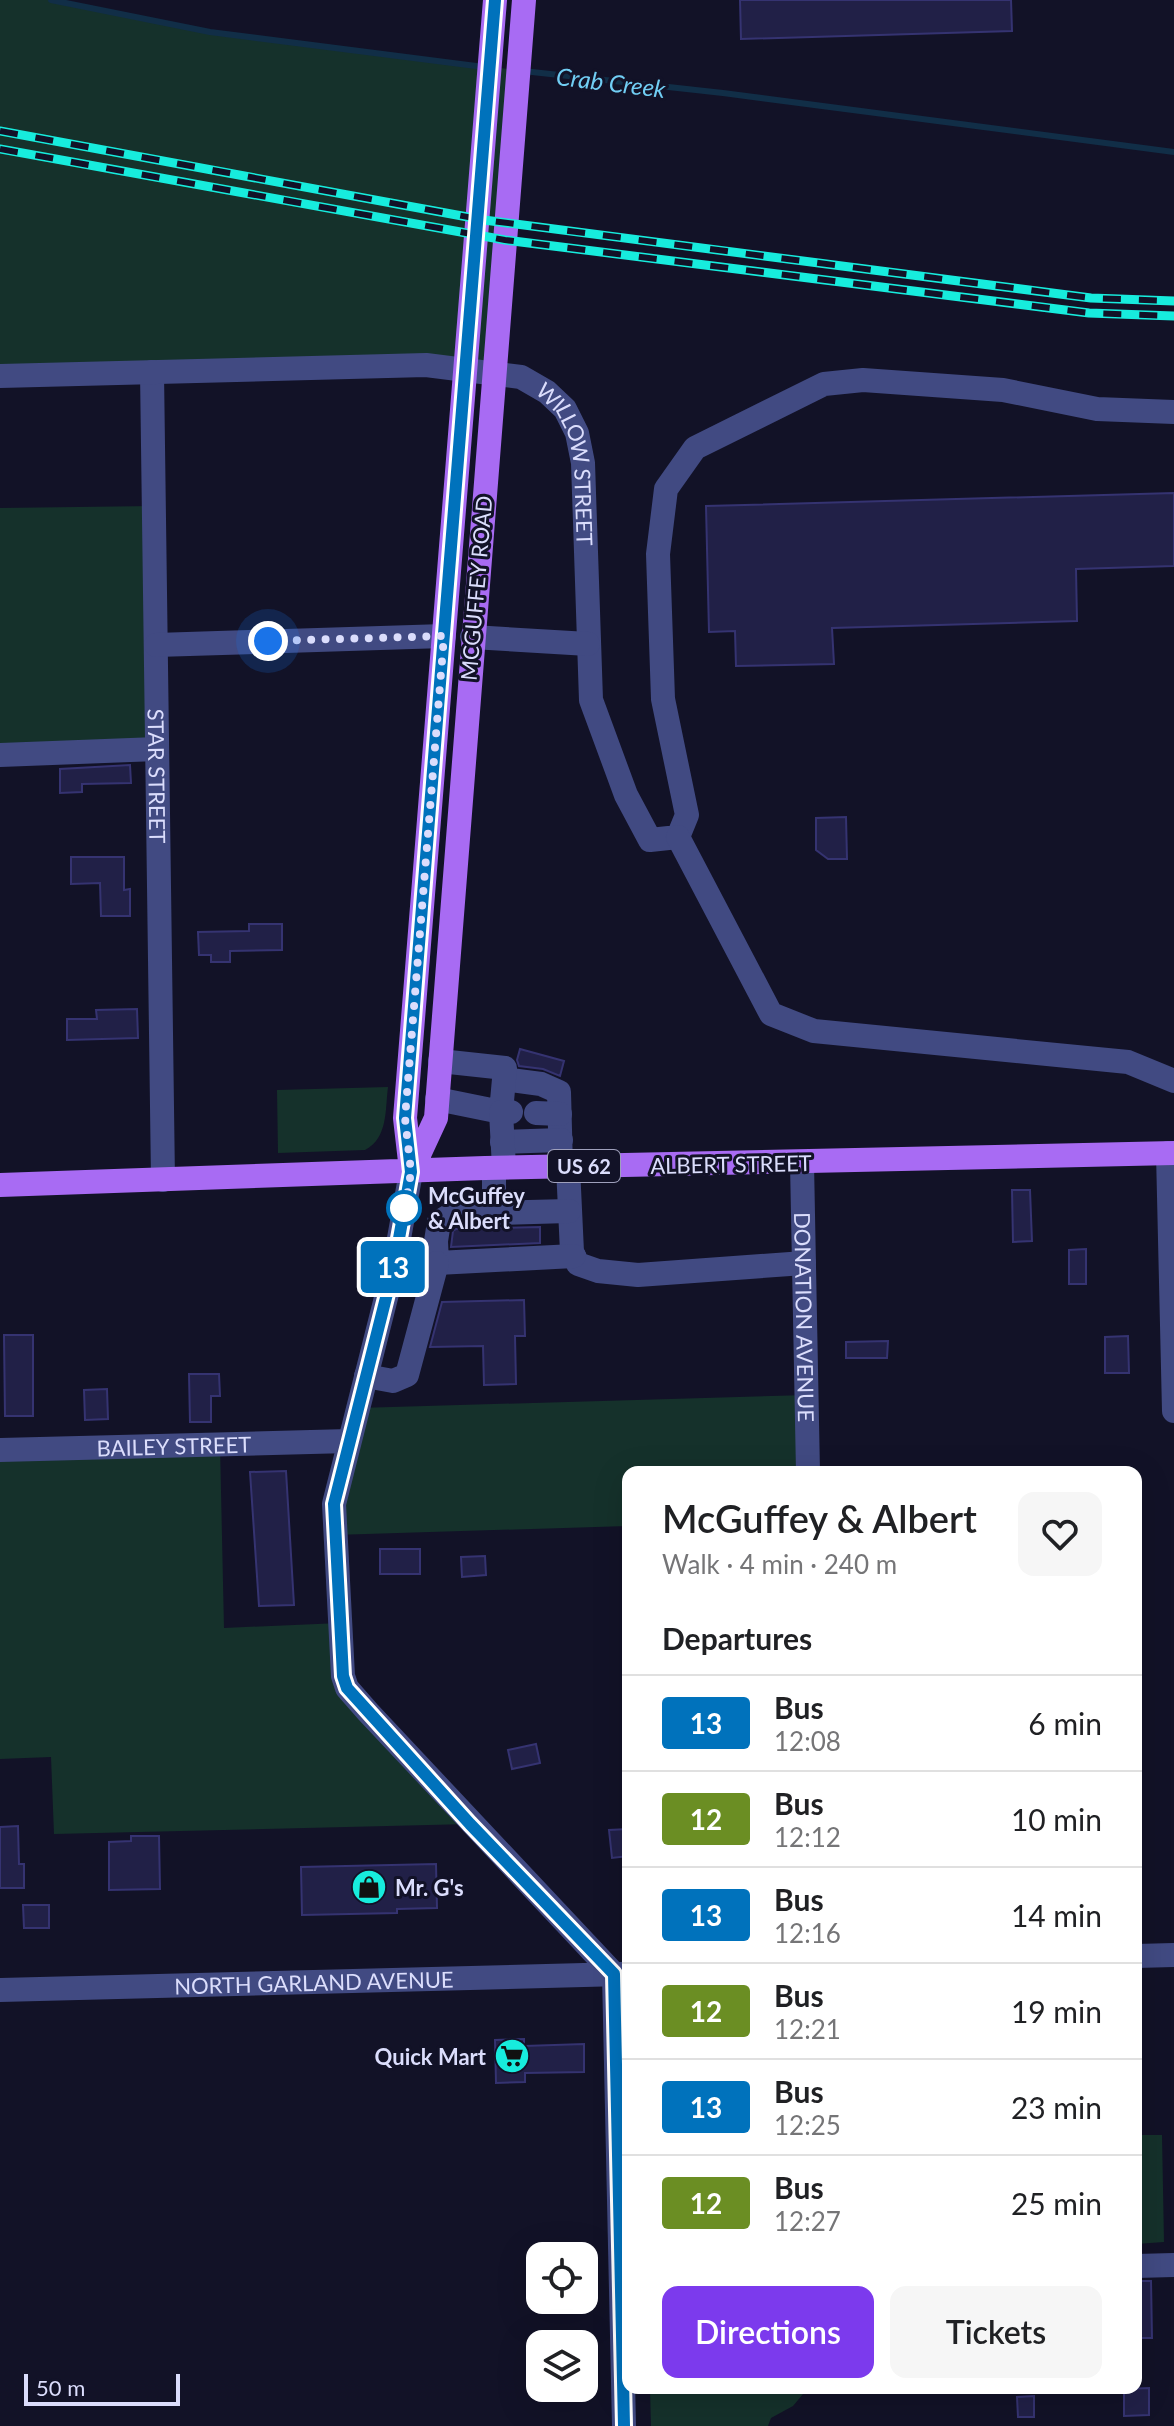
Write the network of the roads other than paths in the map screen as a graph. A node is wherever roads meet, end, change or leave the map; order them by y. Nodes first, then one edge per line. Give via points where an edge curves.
1 (495, 0) edge
2 (524, 0) edge
3 (152, 372) junction
4 (0, 376) edge
5 (1174, 412) edge
6 (444, 636) junction
7 (472, 637) junction
8 (588, 644) junction
9 (156, 645) junction
10 (157, 749) junction
11 (0, 755) edge
12 (678, 837) junction
13 (440, 1061) junction
14 (471, 1064) junction
15 (504, 1079) junction
16 (1174, 1081) edge
17 (437, 1099) junction
18 (466, 1105) junction
19 (506, 1112) junction
20 (561, 1140) junction
21 (502, 1142) junction
22 (1171, 1153) edge
23 (802, 1163) junction
24 (565, 1167) junction
25 (499, 1168) junction
26 (411, 1172) junction
27 (163, 1180) junction
28 (0, 1185) edge
29 (569, 1211) junction
30 (494, 1213) junction
31 (400, 1231) junction
32 (436, 1252) junction
33 (574, 1256) junction
34 (804, 1263) junction
35 (389, 1282) junction
36 (429, 1291) junction
37 (366, 1376) junction
38 (1174, 1411) edge
39 (349, 1441) junction
40 (0, 1450) edge
41 (808, 1466) edge
42 (1174, 1955) edge
43 (1142, 1956) edge
44 (622, 1968) edge
45 (622, 1969) edge
46 (0, 1990) edge
47 (1174, 2265) edge
48 (1142, 2266) edge
49 (624, 2394) edge
50 (624, 2426) edge

1 - 6 main road, MCGUFFEY ROAD
2 - 7 main road, MCGUFFEY ROAD
3 - 4 street, WILLOW STREET
3 - 8 street, WILLOW STREET via 426,365 521,377 547,392 565,409 583,463
3 - 9 street, STAR STREET
5 - 12 street via 1097,409 1003,390 863,380 824,384 695,448 666,489 658,554 663,699 687,815
6 - 9 street
6 - 26 main road, MCGUFFEY ROAD via 405,1118
7 - 8 street
7 - 13 main road, MCGUFFEY ROAD
8 - 12 street, WILLOW STREET via 591,700 626,795 650,840
9 - 10 street, STAR STREET
10 - 11 street
10 - 27 street, STAR STREET
12 - 16 street via 771,1014 814,1031 1128,1062
13 - 14 street
13 - 17 main road, MCGUFFEY ROAD
14 - 15 street via 505,1068
14 - 18 street
15 - 19 street
15 - 20 street via 541,1084
17 - 18 street
17 - 26 main road, MCGUFFEY ROAD via 436,1118
18 - 19 street
19 - 21 street
20 - 21 street
20 - 24 street
21 - 25 street
22 - 23 main road, ALBERT STREET / US 62
22 - 38 street
23 - 24 main road, ALBERT STREET / US 62
23 - 34 street, DONATION AVENUE
24 - 25 main road, ALBERT STREET / US 62
24 - 29 street
25 - 26 main road, ALBERT STREET / US 62
25 - 30 street
26 - 27 main road, ALBERT STREET / US 62
26 - 31 street, MCGUFFEY ROAD
27 - 28 main road, ALBERT STREET / US 62
29 - 30 street
29 - 33 street
30 - 32 street via 452,1214 439,1222
31 - 32 street
31 - 35 street, MCGUFFEY ROAD
32 - 33 street
32 - 36 street
33 - 34 street via 578,1264 598,1271 638,1275
34 - 41 street, DONATION AVENUE
35 - 36 street
35 - 37 street, MCGUFFEY ROAD
36 - 37 street via 407,1375 393,1381
37 - 39 street, MCGUFFEY ROAD
39 - 40 street, BAILEY STREET
39 - 44 street, MCGUFFEY ROAD via 334,1504 347,1688 470,1824
42 - 43 street
45 - 46 street, NORTH GARLAND AVENUE
47 - 48 street
49 - 50 street

